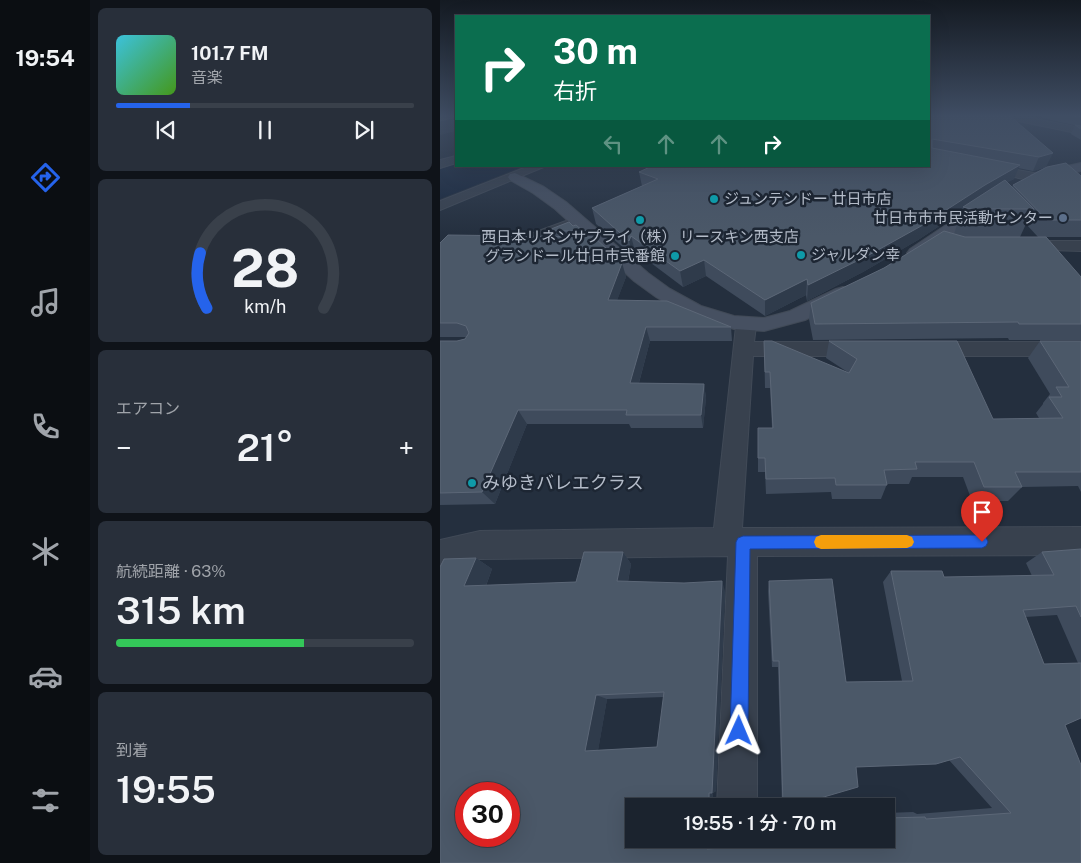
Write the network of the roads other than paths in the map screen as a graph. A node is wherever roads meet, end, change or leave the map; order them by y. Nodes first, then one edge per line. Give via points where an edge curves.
1 (930, 157) edge
2 (455, 160) edge
3 (440, 164) edge
4 (538, 167) edge
5 (1081, 167) edge
6 (515, 177) junction
7 (1034, 177) junction
8 (440, 206) edge
9 (579, 220) junction
10 (1024, 233) edge
11 (499, 243) edge
12 (519, 243) junction
13 (558, 245) edge
14 (588, 246) edge
15 (608, 246) junction
16 (1007, 246) edge
17 (1036, 246) junction
18 (1081, 246) edge
19 (904, 260) edge
20 (856, 287) edge
21 (744, 338) junction
22 (882, 349) edge
23 (912, 349) edge
24 (1081, 350) edge
25 (1081, 541) edge
26 (735, 542) junction
27 (440, 554) edge
28 (737, 798) edge

1 - 7 street
2 - 3 street
4 - 6 street
5 - 7 street
6 - 8 street
6 - 9 street via 536,186
7 - 19 street via 1002,197 944,242
9 - 12 street
9 - 15 street
10 - 17 street
11 - 12 street
12 - 13 street
14 - 15 street
15 - 21 street via 662,293
16 - 17 street
17 - 18 street
20 - 21 street
21 - 22 street
21 - 26 street
23 - 24 street
25 - 26 street
26 - 27 street via 480,545
26 - 28 street

